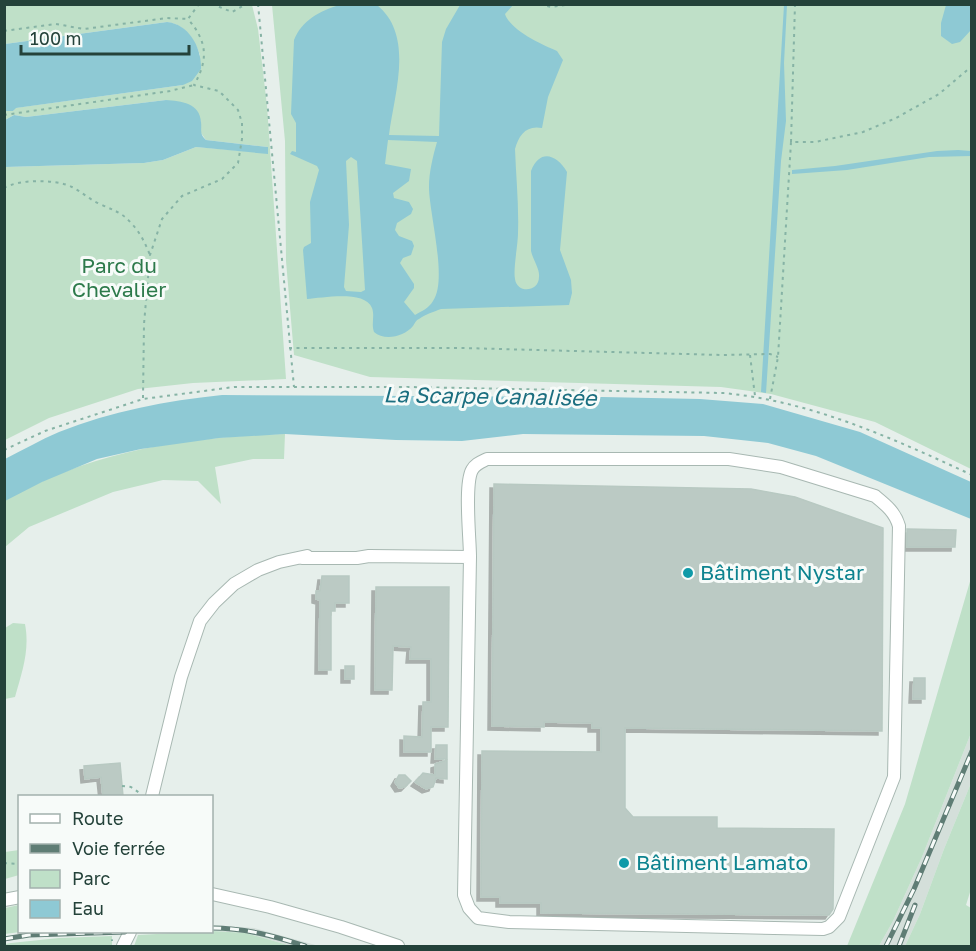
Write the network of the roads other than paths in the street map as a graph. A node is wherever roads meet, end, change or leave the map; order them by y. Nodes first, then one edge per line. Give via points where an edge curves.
1 (470, 557) junction
2 (152, 795) edge
3 (213, 894) edge
4 (398, 946) edge

1 - 1 street via 464,895 478,918 509,922 823,928 835,922 894,777 898,526 896,516 887,506 875,496 781,467 729,459 488,459 472,469 468,483
1 - 2 street via 302,558 258,570 234,584 200,621 181,677
3 - 4 street via 270,907

